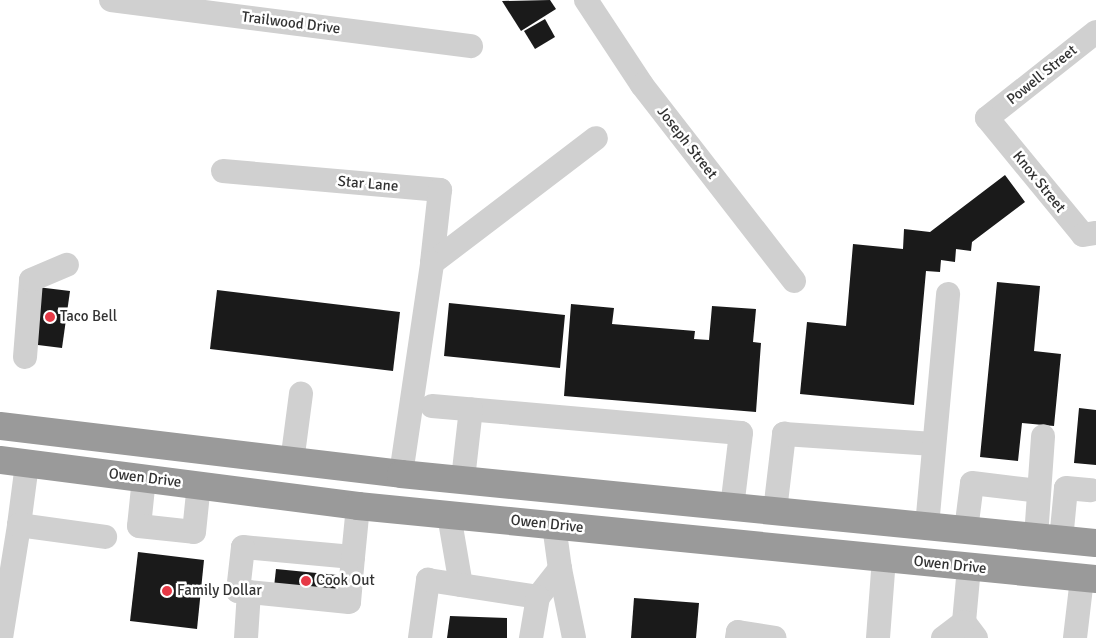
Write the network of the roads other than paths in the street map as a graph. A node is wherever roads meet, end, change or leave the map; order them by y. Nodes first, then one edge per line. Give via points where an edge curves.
1 (111, 0) edge
2 (586, 0) edge
3 (1096, 32) edge
4 (471, 46) dead end
5 (987, 118) joint
6 (596, 138) dead end
7 (223, 171) dead end
8 (1096, 233) edge
9 (432, 263) junction
10 (67, 265) dead end
11 (794, 282) dead end
12 (948, 294) dead end
13 (25, 357) dead end
14 (300, 394) dead end
15 (432, 406) dead end
16 (471, 409) junction
17 (0, 426) edge
18 (1043, 436) dead end
19 (109, 440) junction
20 (0, 442) edge
21 (934, 444) junction
22 (0, 460) edge
23 (292, 462) junction
24 (27, 464) junction
25 (401, 474) junction
26 (144, 478) junction
27 (463, 479) junction
28 (207, 485) junction
29 (1091, 490) dead end
30 (1039, 491) junction
31 (358, 506) junction
32 (732, 507) junction
33 (774, 511) junction
34 (449, 515) junction
35 (19, 525) junction
36 (554, 525) junction
37 (927, 526) junction
38 (966, 530) junction
39 (105, 537) dead end
40 (1048, 538) junction
41 (1096, 543) edge
42 (353, 558) junction
43 (884, 558) junction
44 (969, 566) junction
45 (560, 569) junction
46 (1089, 578) edge
47 (461, 585) junction
48 (249, 592) junction
49 (538, 597) junction
50 (970, 630) edge
51 (1, 638) edge
52 (246, 638) edge
53 (420, 638) edge
54 (532, 638) edge
55 (574, 638) edge
56 (737, 638) edge
57 (775, 638) edge
58 (878, 638) edge
59 (943, 638) edge
60 (1075, 638) edge

1 - 4 street, Trailwood Drive
2 - 11 street, Joseph Street via 642,85
3 - 5 street, Powell Street
5 - 8 street, Knox Street via 1083,235
6 - 9 street
7 - 9 street, Star Lane via 440,190
9 - 25 street, Star Lane
10 - 13 street via 31,280
12 - 21 street
14 - 23 street
15 - 16 street
16 - 27 street
16 - 32 street via 741,433
17 - 19 highway
18 - 30 street
19 - 20 highway via 91,453
19 - 23 highway
21 - 33 street via 784,434
21 - 37 street
22 - 24 highway, Owen Drive
23 - 25 highway
24 - 26 highway, Owen Drive
24 - 35 street
25 - 27 highway
26 - 28 highway, Owen Drive
26 - 28 street via 139,526 194,532
27 - 28 highway via 456,491 439,497 242,477
27 - 32 highway
28 - 31 highway, Owen Drive
29 - 40 street via 1066,488
30 - 38 street via 972,483
30 - 40 street
31 - 34 highway, Owen Drive
31 - 42 street
32 - 33 highway
33 - 37 highway
34 - 36 highway, Owen Drive
34 - 47 street
35 - 39 street
35 - 51 street
36 - 43 highway, Owen Drive
36 - 45 street
37 - 38 highway
38 - 40 highway
40 - 41 highway
42 - 48 street via 349,602
42 - 48 street via 243,546 238,591
43 - 44 highway, Owen Drive
43 - 58 street
44 - 46 highway, Owen Drive
44 - 50 street
45 - 49 street
45 - 55 street
46 - 60 street
47 - 49 street
47 - 53 street via 428,580
48 - 52 street
49 - 54 street
50 - 59 street
56 - 57 street via 738,632

